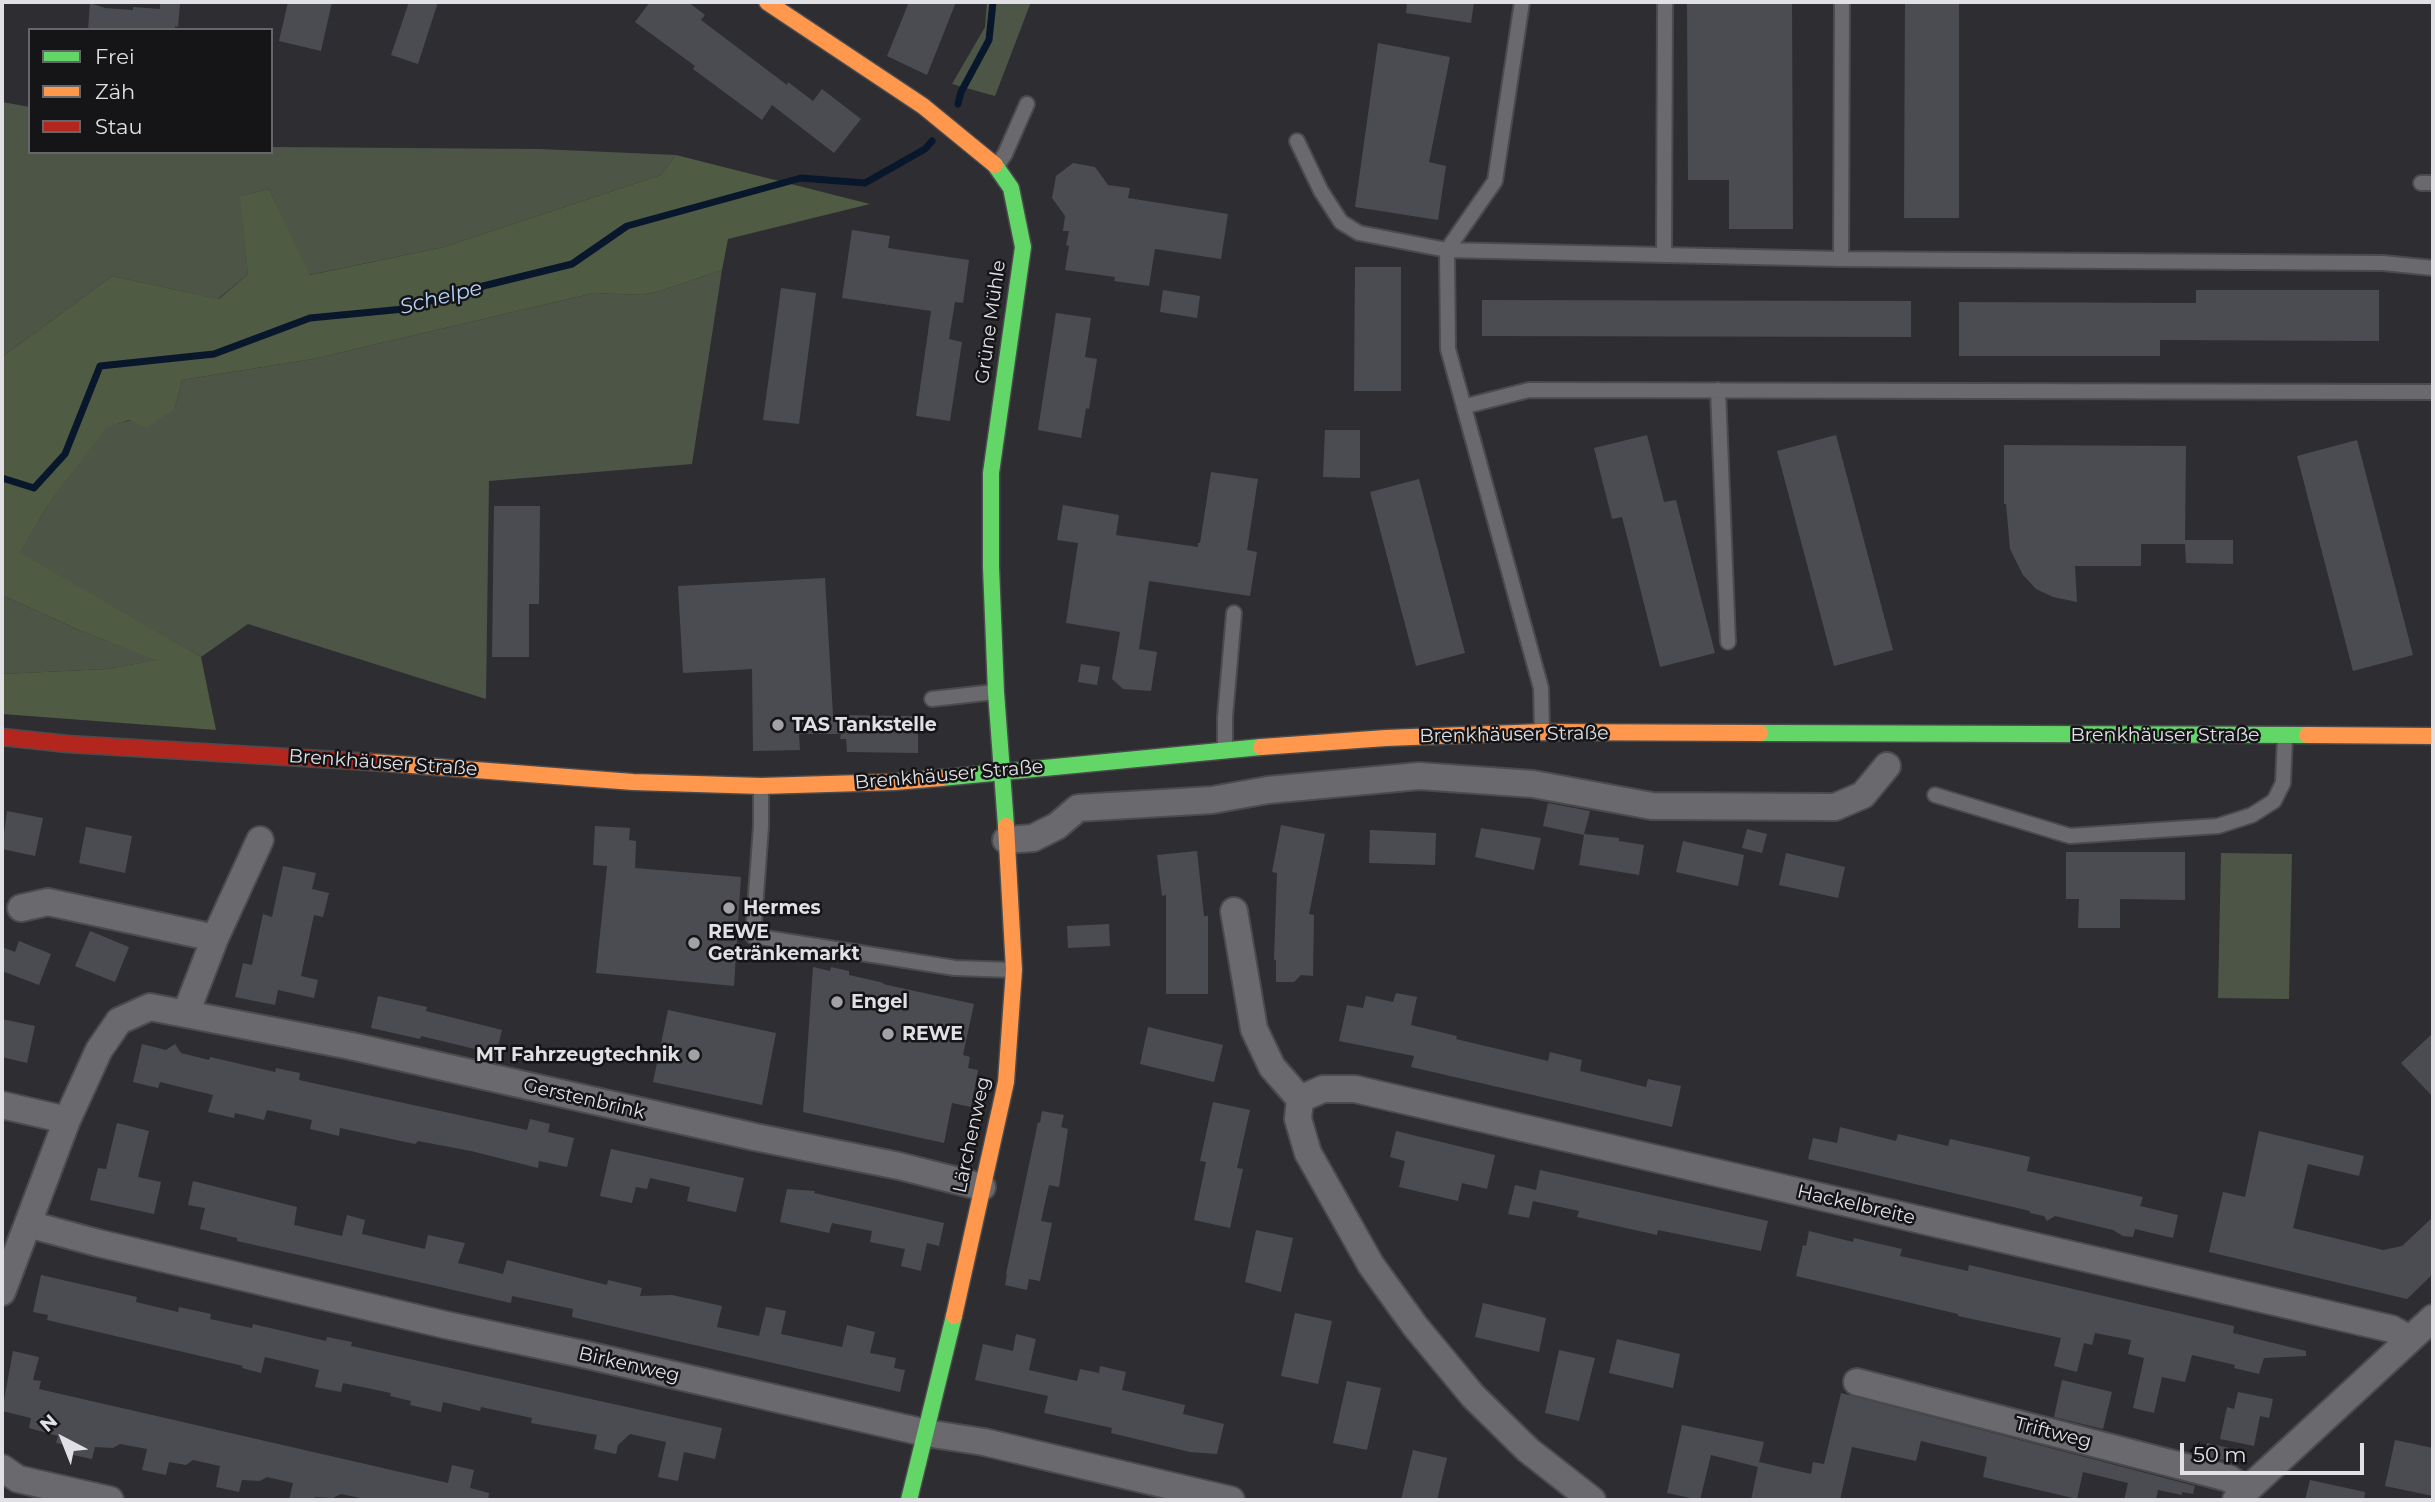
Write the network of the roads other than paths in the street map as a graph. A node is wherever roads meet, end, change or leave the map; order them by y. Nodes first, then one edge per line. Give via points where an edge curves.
1 (768, 2) edge
2 (1522, 2) edge
3 (1665, 2) edge
4 (1842, 2) edge
5 (1027, 104) dead end
6 (1297, 141) dead end
7 (997, 166) junction
8 (1447, 250) junction
9 (1664, 254) junction
10 (1842, 258) junction
11 (2433, 268) edge
12 (1718, 390) junction
13 (2433, 392) edge
14 (1465, 406) junction
15 (1234, 613) dead end
16 (1728, 642) dead end
17 (996, 692) junction
18 (932, 699) dead end
19 (1542, 732) junction
20 (2285, 736) junction
21 (2433, 736) edge
22 (2, 737) edge
23 (1225, 750) junction
24 (1892, 750) junction
25 (1001, 771) junction
26 (761, 786) junction
27 (1935, 795) dead end
28 (260, 840) dead end
29 (1006, 840) junction
30 (21, 908) dead end
31 (1234, 911) dead end
32 (215, 938) junction
33 (1014, 970) junction
34 (186, 1013) junction
35 (1300, 1100) junction
36 (2, 1105) edge
37 (67, 1120) junction
38 (982, 1187) junction
39 (28, 1224) junction
40 (2, 1292) edge
41 (2433, 1318) edge
42 (2410, 1339) junction
43 (1857, 1382) dead end
44 (926, 1433) junction
45 (2, 1468) edge
46 (2241, 1495) edge
47 (110, 1500) edge
48 (909, 1500) edge
49 (1231, 1500) edge
50 (1592, 1500) edge

1 - 7 main road, Grüne Mühle via 923,106
2 - 8 lane via 1495,181
3 - 9 lane
4 - 10 lane
5 - 7 lane
6 - 8 lane via 1341,222 1359,233
7 - 17 main road, Grüne Mühle via 1011,188 1023,247 991,473
8 - 9 lane
8 - 14 lane via 1448,349
9 - 10 lane
10 - 11 lane via 2383,263
12 - 13 lane
12 - 14 lane via 1529,390
12 - 16 lane
14 - 19 lane via 1541,688
15 - 23 lane
17 - 18 lane
17 - 25 main road, Grüne Mühle
19 - 23 main road, Brenkhäuser Straße
19 - 24 main road, Brenkhäuser Straße
20 - 21 main road, Brenkhäuser Straße
20 - 24 main road, Brenkhäuser Straße
20 - 27 lane via 2283,783 2274,801 2252,815 2218,826 2070,836
22 - 26 main road, Brenkhäuser Straße via 633,782
23 - 25 main road, Brenkhäuser Straße
24 - 29 street, Brenkhäuser Straße via 1863,794 1835,807 1652,806 1533,784 1419,776 1212,800 1078,808 1033,838
25 - 26 main road, Brenkhäuser Straße via 895,782
25 - 29 main road, Lärchenweg
26 - 33 lane via 753,936 955,968
28 - 32 street
29 - 33 main road, Lärchenweg
30 - 32 street via 48,902
31 - 35 street via 1254,1029 1272,1067
32 - 34 street
33 - 38 main road, Lärchenweg via 1006,1082
34 - 37 street, Gerstenbrink via 150,1007 119,1021 99,1050
34 - 38 street, Gerstenbrink
35 - 42 street, Hackelbreite via 1323,1089 1355,1088 2392,1329
35 - 50 street via 1298,1119 1308,1153 1371,1265 1415,1326 1473,1396 1528,1450
36 - 37 street
37 - 39 street, Gerstenbrink
38 - 44 main road, Lärchenweg
39 - 40 street, Gerstenbrink
39 - 44 street, Birkenweg via 446,1325
41 - 42 street, Triftweg
42 - 46 street, Triftweg
43 - 46 street, Triftweg via 2228,1478
44 - 48 main road, Lärchenweg
44 - 49 street, Birkenweg
45 - 47 street via 18,1479

